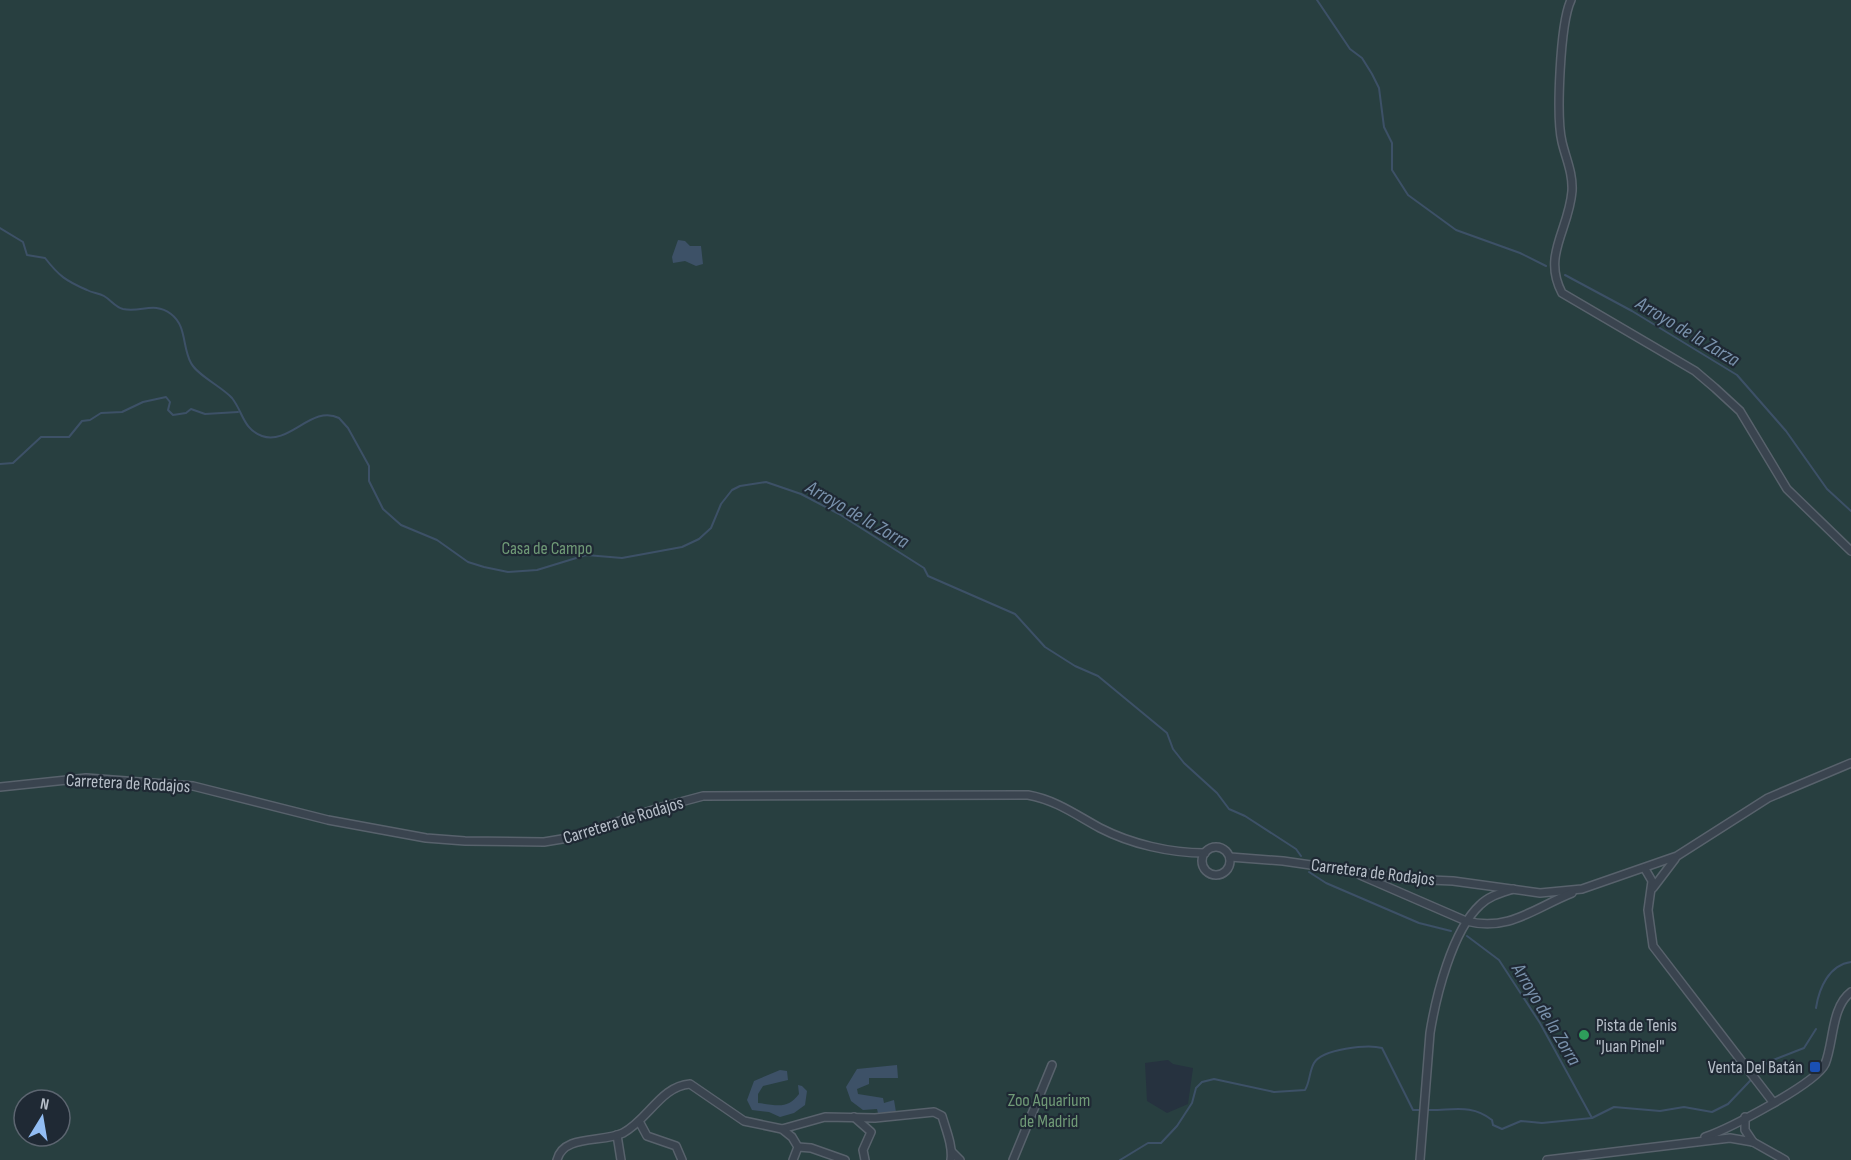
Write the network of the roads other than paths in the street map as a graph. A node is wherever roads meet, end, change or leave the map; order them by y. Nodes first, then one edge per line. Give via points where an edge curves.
1 (1571, 0) edge
2 (1851, 551) edge
3 (1851, 763) edge
4 (0, 787) edge
5 (1205, 853) junction
6 (1677, 856) junction
7 (1230, 857) junction
8 (1645, 869) junction
9 (1350, 871) junction
10 (1515, 889) junction
11 (1582, 889) junction
12 (1651, 890) junction
13 (1466, 921) junction
14 (1851, 992) edge
15 (1052, 1065) dead end
16 (1773, 1102) junction
17 (854, 1117) junction
18 (1745, 1117) junction
19 (640, 1122) junction
20 (782, 1129) junction
21 (617, 1135) junction
22 (1694, 1141) junction
23 (1753, 1142) junction
24 (798, 1147) junction
25 (951, 1156) edge
26 (1422, 1158) edge
27 (556, 1160) edge
28 (621, 1160) edge
29 (682, 1160) edge
30 (793, 1160) edge
31 (845, 1160) edge
32 (866, 1160) edge
33 (960, 1160) edge
34 (1013, 1160) edge
35 (1547, 1160) edge
36 (1785, 1160) edge

1 - 2 street via 1565,21 1560,121 1572,190 1555,251 1554,278 1562,293 1695,371 1715,388 1740,411 1786,489
3 - 6 street via 1768,798
4 - 5 street, Carretera de Rodajos via 86,778 193,786 426,838 544,842 703,796 1028,795 1058,803 1127,840
5 - 7 street via 1216,847
5 - 7 street via 1203,867 1214,876 1226,872
6 - 8 street
6 - 12 street
7 - 9 street, Carretera de Rodajos
8 - 11 street
8 - 12 street via 1651,874
9 - 10 street, Carretera de Rodajos
9 - 13 street
10 - 11 street, Carretera de Rodajos via 1540,893
10 - 13 street via 1493,896
11 - 13 street via 1498,925
12 - 16 street via 1648,921 1653,946
13 - 26 street via 1434,1013
14 - 16 street via 1841,1002 1822,1068 1810,1081
15 - 34 street
16 - 18 street
17 - 20 street via 825,1117
17 - 25 street via 934,1112 942,1116
17 - 32 street via 871,1132 863,1150
18 - 22 street
18 - 23 street via 1745,1130
19 - 20 street via 665,1094 690,1084 744,1121
19 - 21 street
19 - 29 street via 647,1136 676,1146
20 - 24 street
21 - 27 street via 569,1145 558,1153
21 - 28 street
22 - 23 street via 1730,1138
22 - 35 street
23 - 36 street
24 - 30 street
24 - 31 street
25 - 33 street

